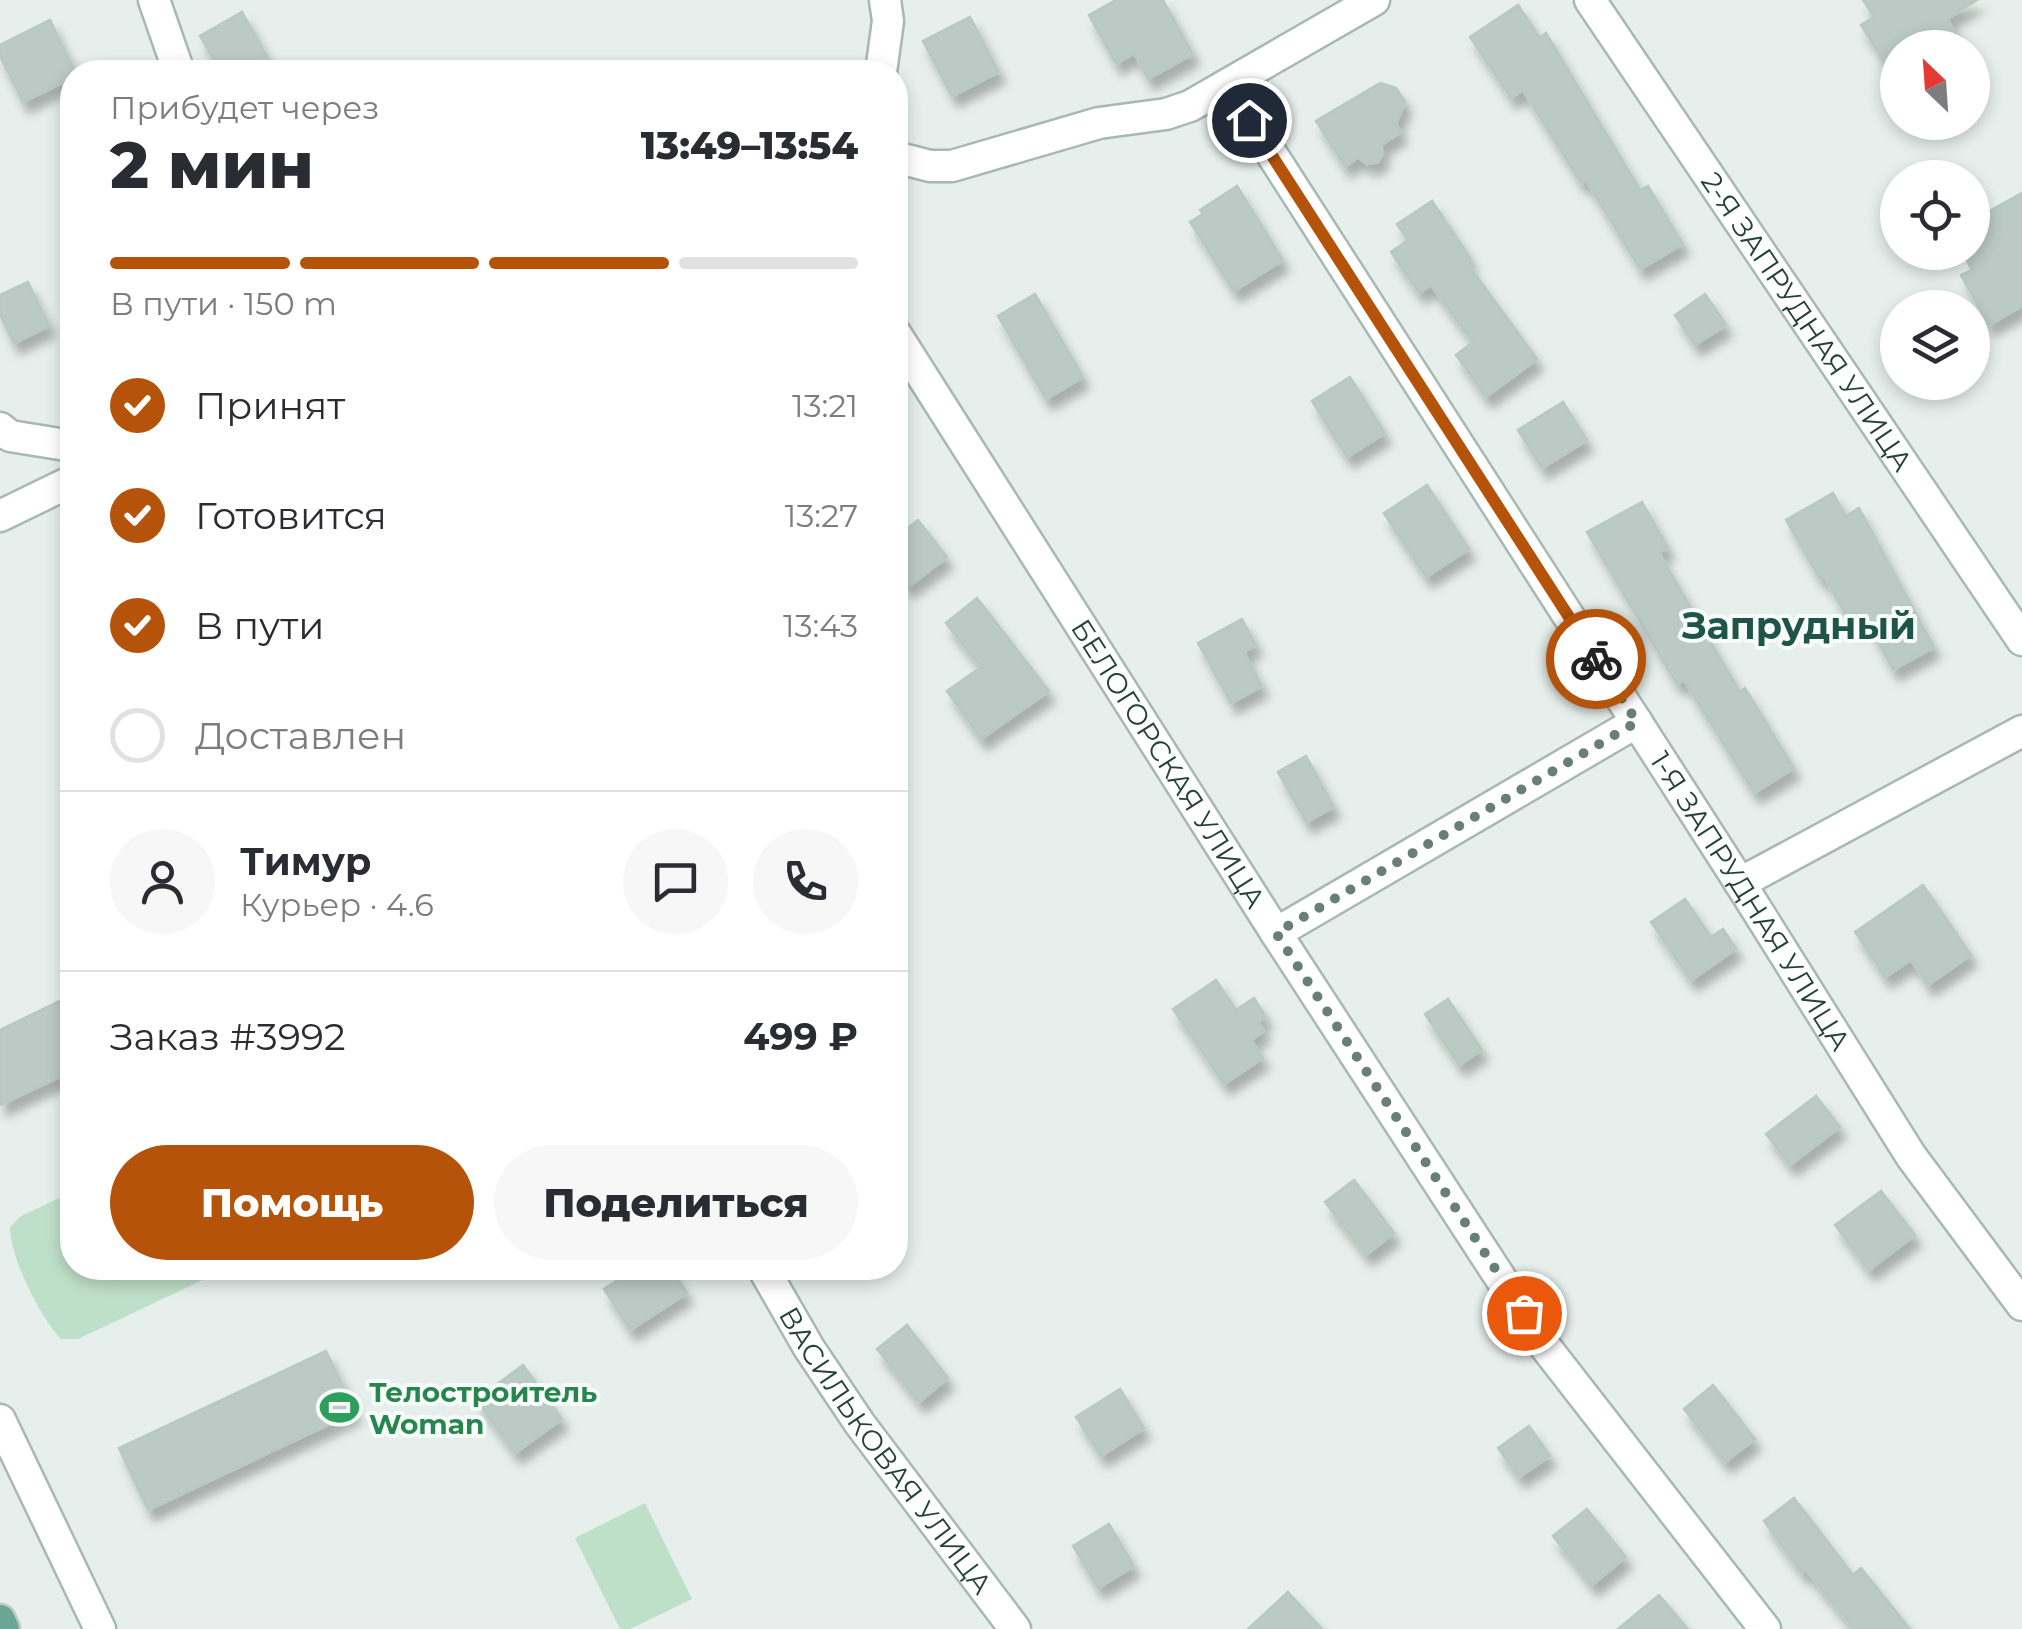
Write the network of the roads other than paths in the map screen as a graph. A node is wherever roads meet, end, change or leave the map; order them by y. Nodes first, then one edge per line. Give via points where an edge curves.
1 (154, 0) edge
2 (885, 0) edge
3 (1374, 0) edge
4 (1590, 0) edge
5 (175, 60) edge
6 (883, 60) edge
7 (1228, 86) junction
8 (908, 160) edge
9 (908, 353) edge
10 (0, 428) edge
11 (60, 444) edge
12 (60, 486) edge
13 (0, 516) edge
14 (2022, 640) edge
15 (1637, 722) junction
16 (2022, 731) edge
17 (1740, 882) junction
18 (1276, 933) junction
19 (770, 1280) edge
20 (2022, 1304) edge
21 (0, 1420) edge
22 (0, 1620) edge
23 (4, 1629) edge
24 (100, 1629) edge
25 (1016, 1629) edge
26 (1765, 1629) edge

1 - 5 street
2 - 6 street
3 - 7 street
4 - 14 street, 2-Я ЗАПРУДНАЯ УЛИЦА
7 - 8 street via 1166,114 1099,123 952,166
7 - 15 street, 1-Я ЗАПРУДНАЯ УЛИЦА
9 - 18 street, БЕЛОГОРСКАЯ УЛИЦА
10 - 11 street via 10,436
12 - 13 street
15 - 17 street, 1-Я ЗАПРУДНАЯ УЛИЦА
15 - 18 street
16 - 17 street
17 - 20 street, 1-Я ЗАПРУДНАЯ УЛИЦА via 1911,1156
18 - 26 street, БЕЛОГОРСКАЯ УЛИЦА via 1544,1345
19 - 25 street, ВАСИЛЬКОВАЯ УЛИЦА via 860,1424
21 - 24 street
22 - 23 main road

